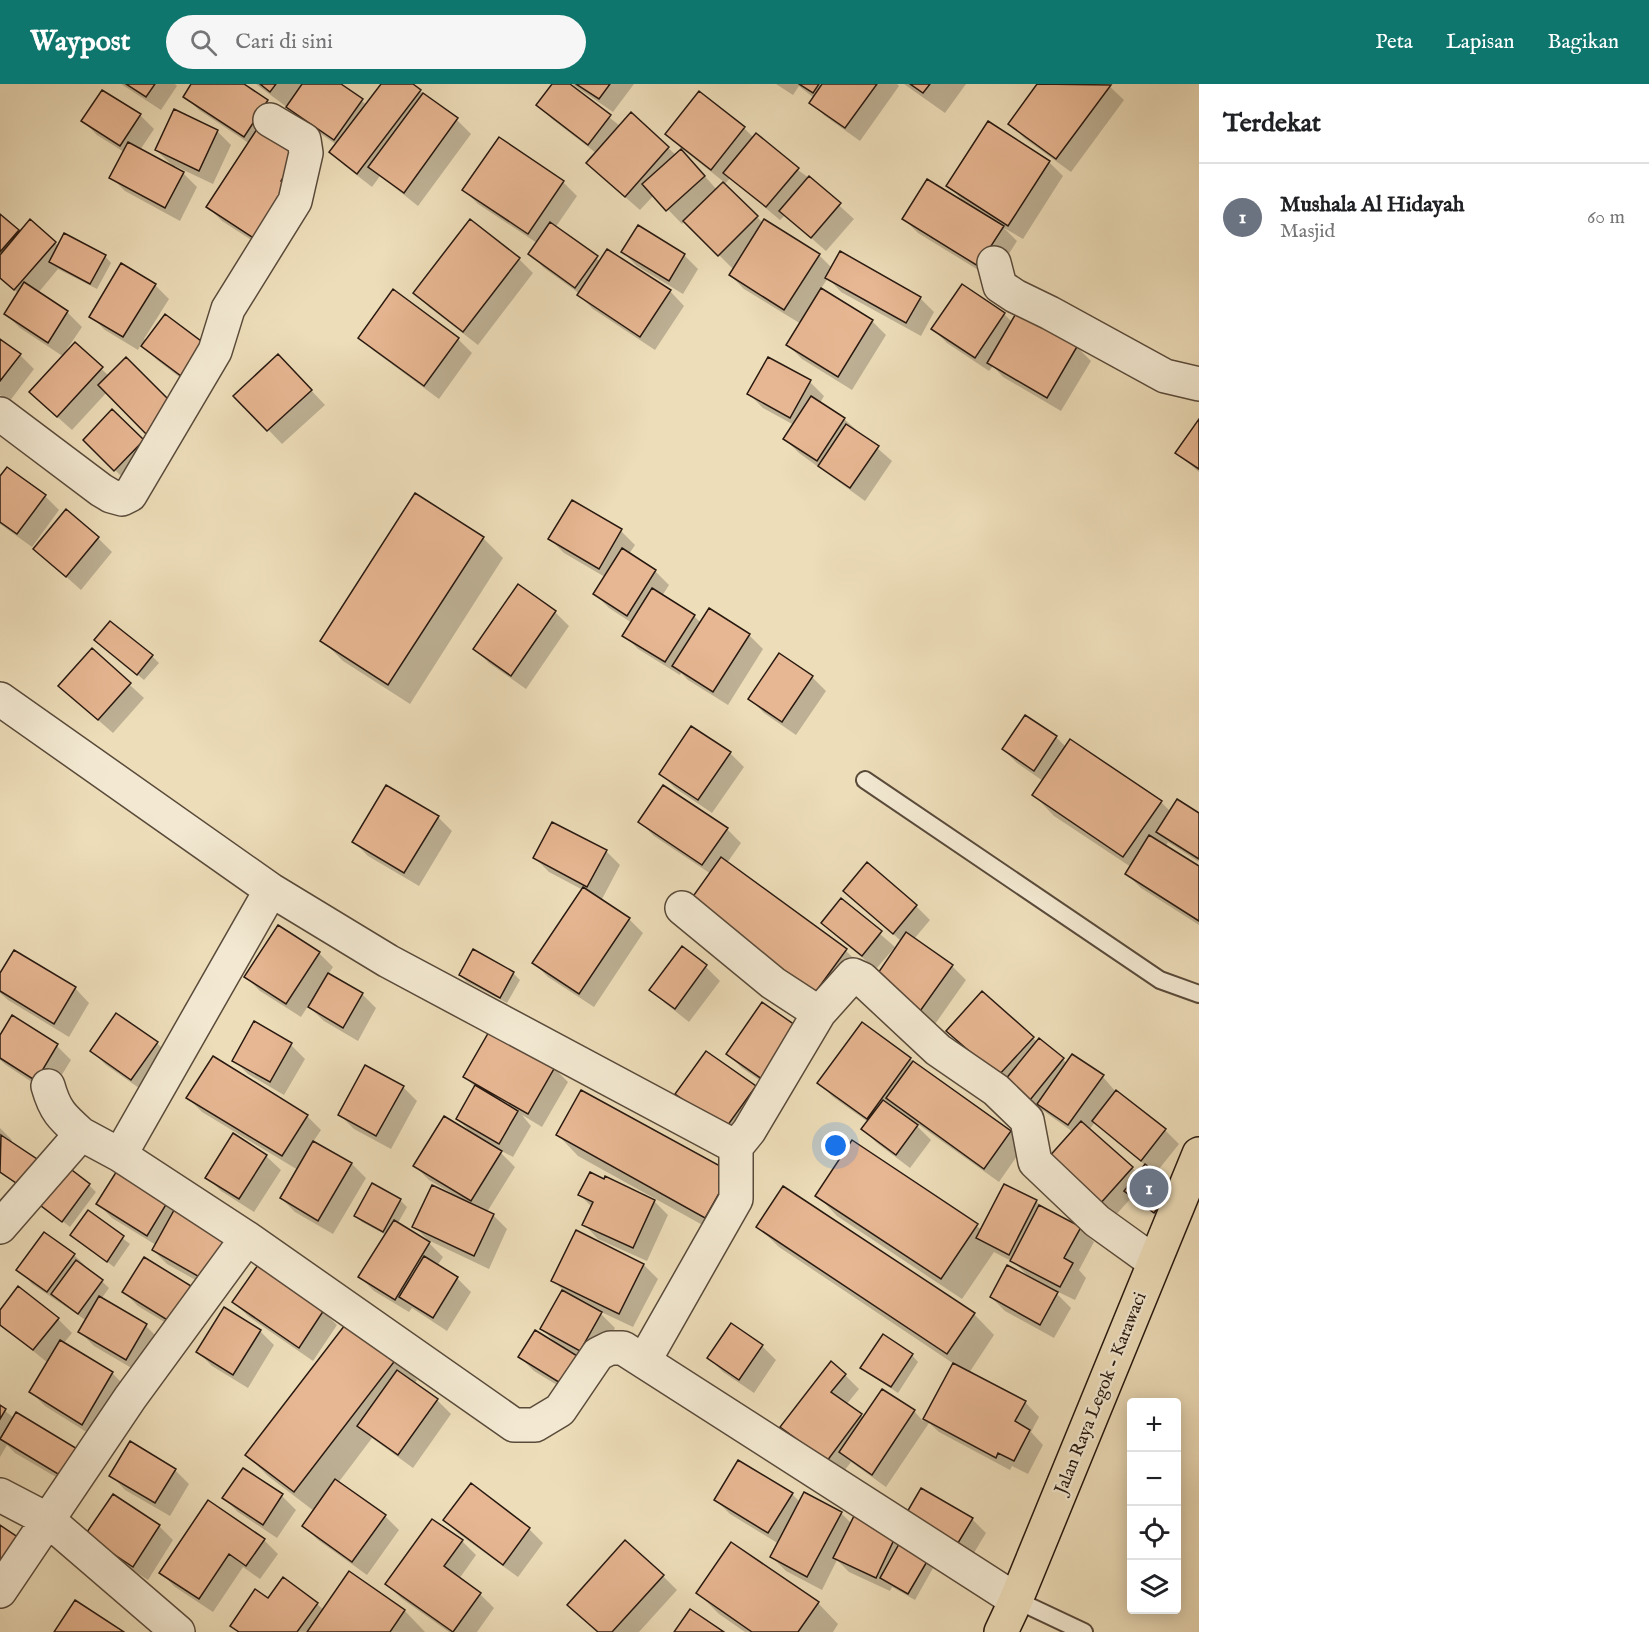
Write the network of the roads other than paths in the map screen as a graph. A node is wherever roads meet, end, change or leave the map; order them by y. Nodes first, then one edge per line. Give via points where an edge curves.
1 (270, 120) dead end
2 (994, 263) dead end
3 (1199, 384) edge
4 (0, 414) edge
5 (0, 699) edge
6 (865, 780) dead end
7 (271, 890) junction
8 (682, 908) dead end
9 (1199, 994) edge
10 (819, 1013) junction
11 (48, 1086) dead end
12 (81, 1134) junction
13 (736, 1147) junction
14 (1199, 1154) edge
15 (120, 1155) junction
16 (0, 1227) edge
17 (247, 1238) junction
18 (1154, 1262) junction
19 (644, 1361) junction
20 (0, 1495) edge
21 (48, 1520) junction
22 (0, 1591) edge
23 (1016, 1600) junction
24 (178, 1632) edge
25 (1001, 1632) edge
26 (1084, 1632) edge

1 - 4 street via 304,141 306,153 295,201 228,309 215,351 130,495 122,499 101,490
2 - 3 street via 1000,286 1015,296 1165,376
5 - 7 street
6 - 9 lane via 1160,980
7 - 13 street via 388,961
7 - 15 street
8 - 10 street via 773,983
10 - 13 street
10 - 18 street via 853,975 862,979 938,1050 996,1090 1027,1120 1035,1162 1096,1221
11 - 12 street via 59,1115
12 - 15 street
12 - 16 street
13 - 19 street via 736,1199
14 - 18 main road, Jalan Raya Legok - Karawaci
15 - 17 street
17 - 19 street via 514,1425 535,1425 560,1410 598,1354 610,1348 622,1348
17 - 21 street via 130,1398
18 - 23 main road, Jalan Raya Legok - Karawaci
19 - 23 street
20 - 21 street
21 - 22 street
21 - 24 street
23 - 25 main road, Jalan Raya Legok - Karawaci
23 - 26 lane

